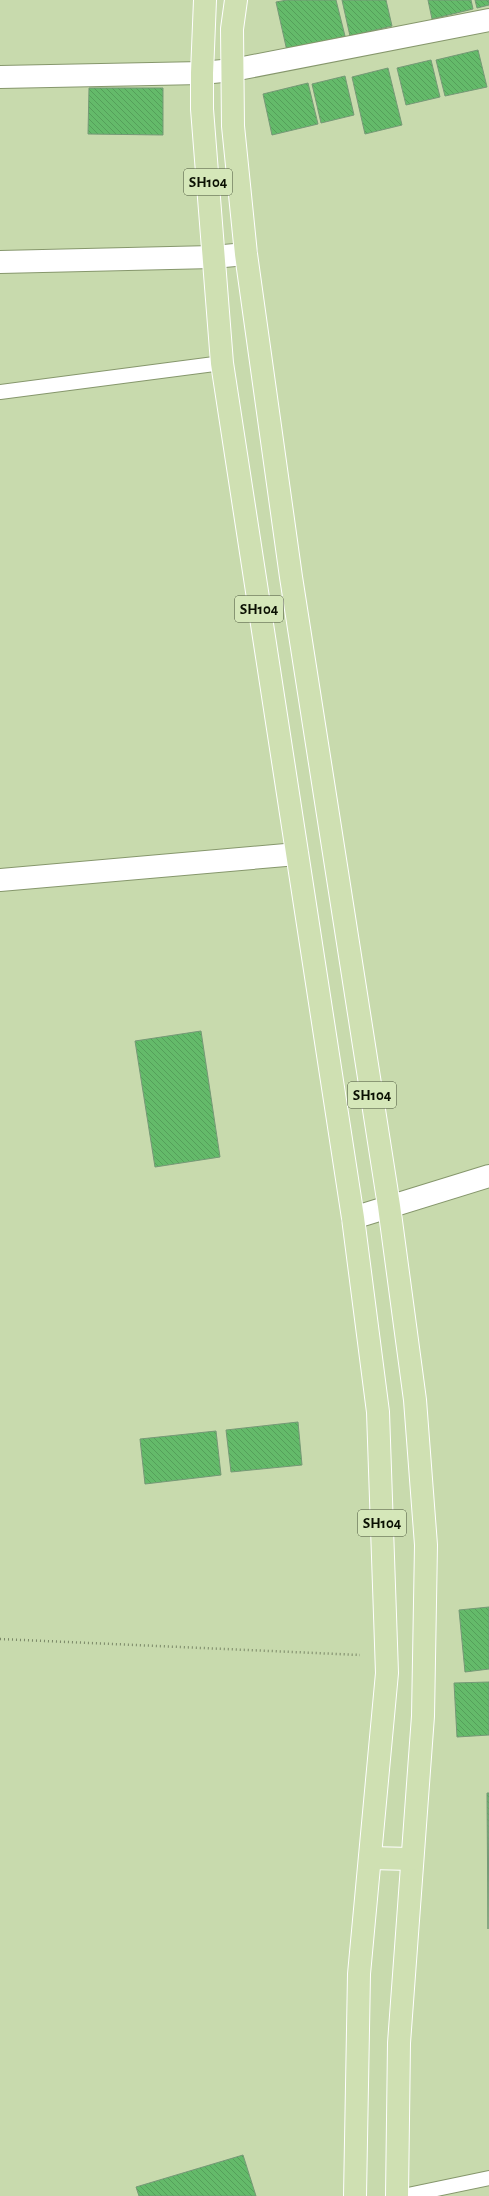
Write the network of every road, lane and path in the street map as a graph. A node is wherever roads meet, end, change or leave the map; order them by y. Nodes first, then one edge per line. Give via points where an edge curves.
1 (205, 0) edge
2 (236, 0) edge
3 (489, 20) edge
4 (233, 70) junction
5 (202, 73) junction
6 (0, 77) edge
7 (246, 254) junction
8 (213, 257) junction
9 (0, 262) edge
10 (222, 363) junction
11 (0, 392) edge
12 (297, 854) junction
13 (0, 880) edge
14 (489, 1176) edge
15 (388, 1206) junction
16 (352, 1218) junction
17 (0, 1639) edge
18 (386, 1656) junction
19 (370, 1858) junction
20 (412, 1859) junction
21 (489, 2178) edge
22 (355, 2196) edge
23 (397, 2196) edge
24 (403, 2196) edge

1 - 5 main road, SH104
2 - 4 main road, SH104 via 232,29
3 - 4 street
4 - 5 street
4 - 7 main road, SH104 via 233,126
5 - 6 street
5 - 8 main road, SH104 via 202,109
7 - 8 street
7 - 15 main road, SH104 via 291,576
8 - 9 street
8 - 10 main road, SH104
10 - 11 lane
10 - 12 main road, SH104
12 - 13 street
12 - 16 main road, SH104
14 - 15 street
15 - 16 street
15 - 20 main road, SH104 via 415,1400 426,1545 423,1716
16 - 18 main road, SH104 via 378,1412
17 - 18 path
18 - 19 main road, SH104 via 387,1673
19 - 20 main road
19 - 22 main road, SH104 via 359,1974
20 - 23 main road, SH104 via 399,2043
21 - 24 lane

